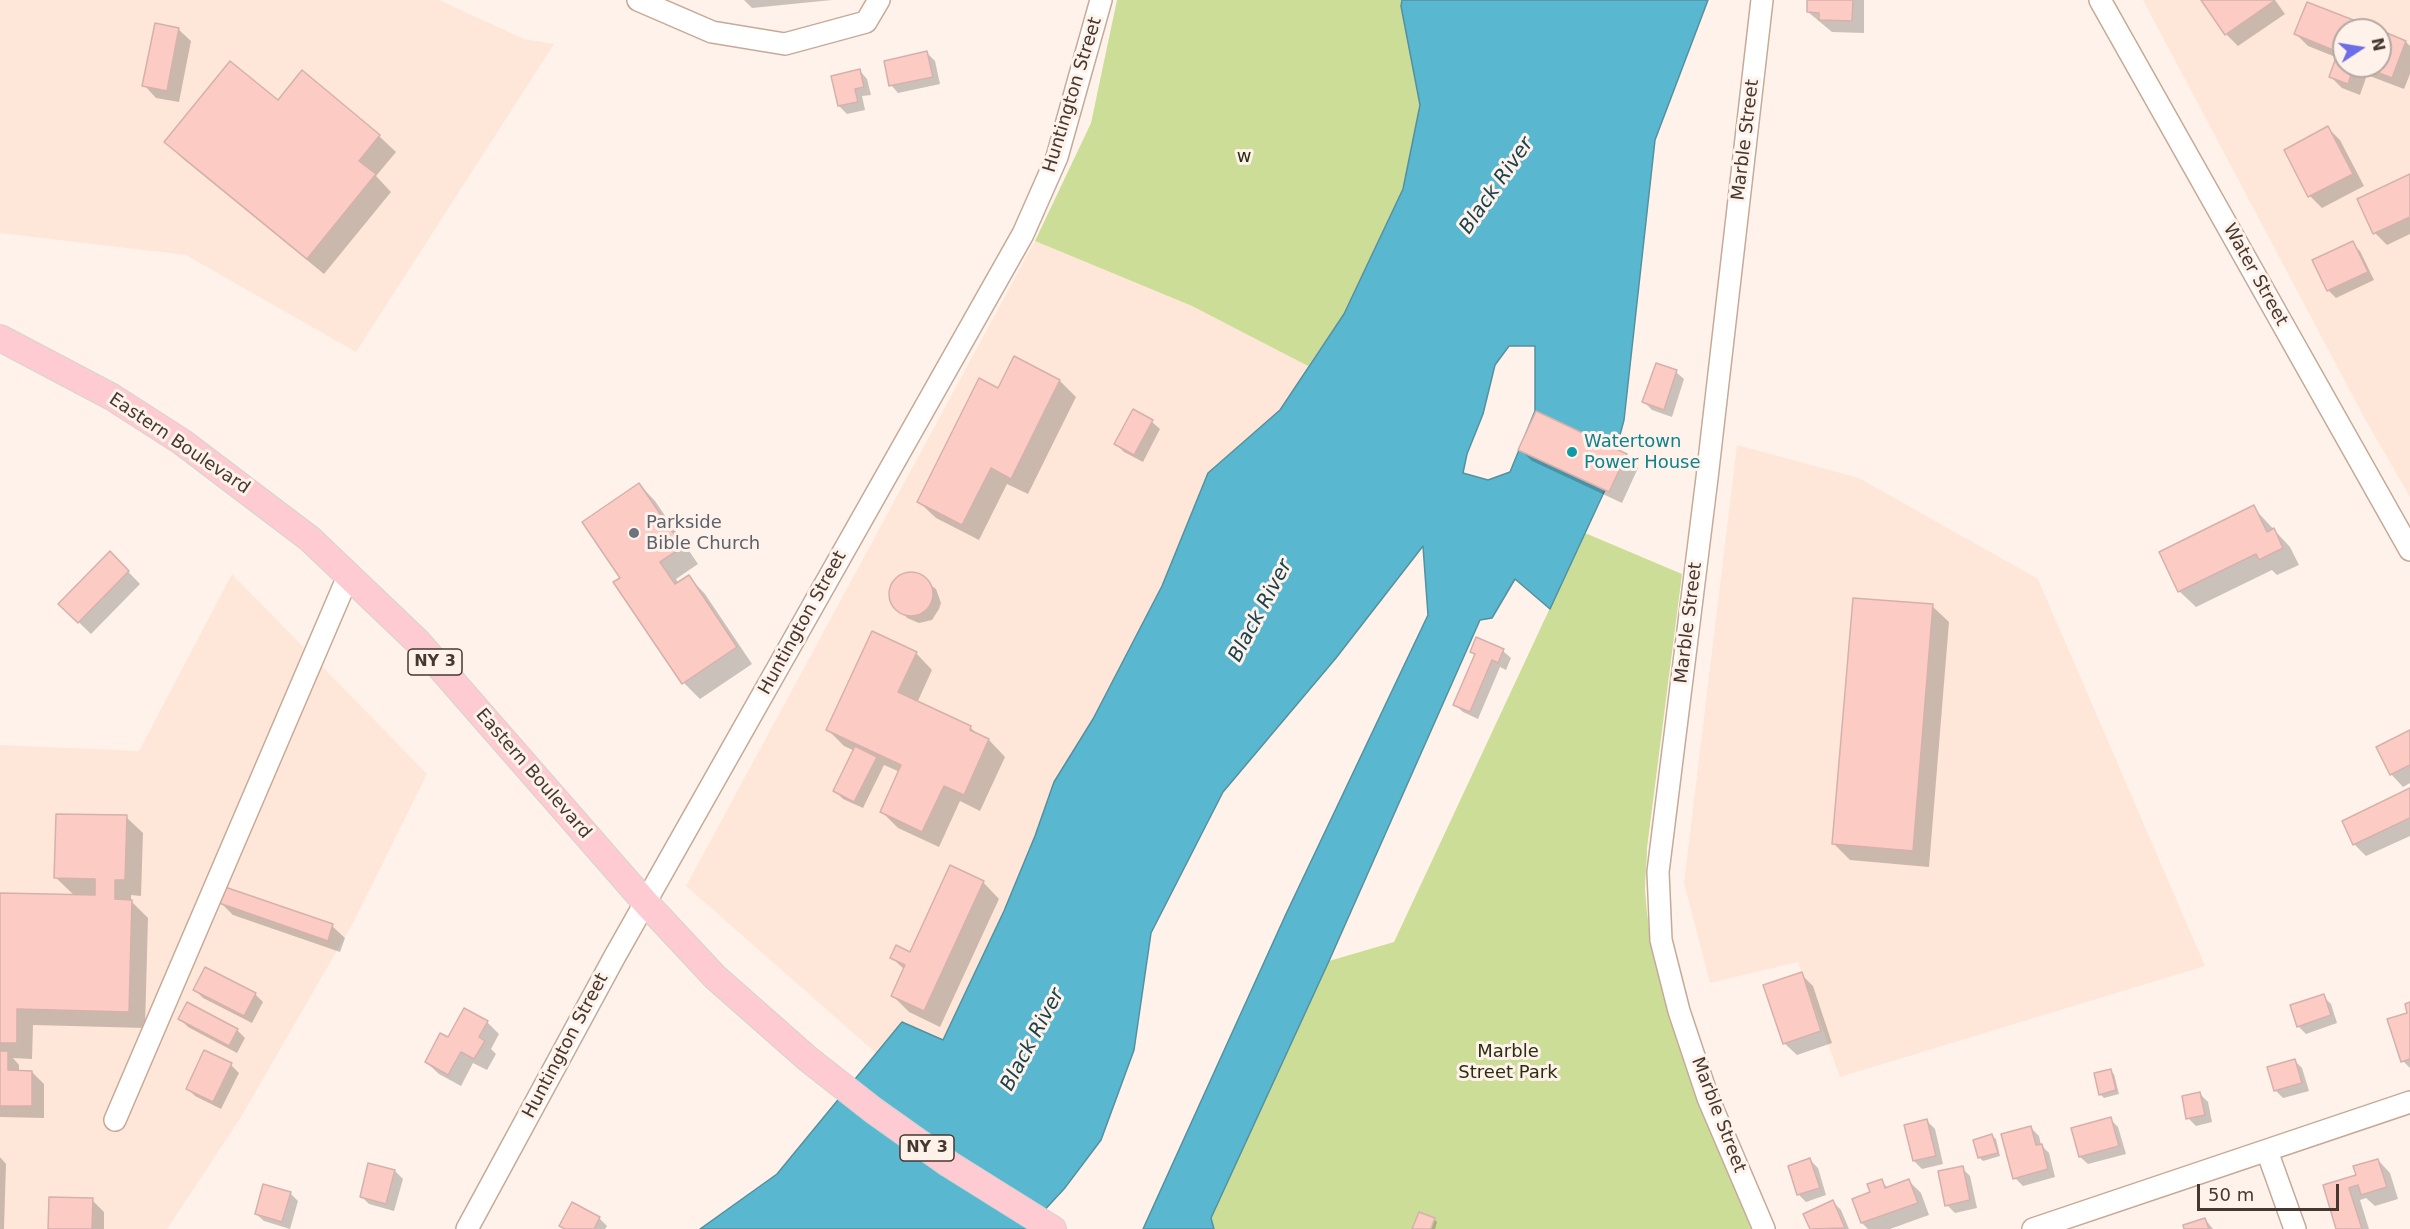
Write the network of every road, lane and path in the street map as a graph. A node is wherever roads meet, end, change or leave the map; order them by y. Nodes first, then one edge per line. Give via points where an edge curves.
1 (638, 0) edge
2 (879, 0) edge
3 (1101, 0) edge
4 (1762, 0) edge
5 (2100, 0) edge
6 (0, 338) edge
7 (2410, 550) edge
8 (349, 574) junction
9 (645, 902) junction
10 (2410, 1102) edge
11 (116, 1120) dead end
12 (2267, 1151) junction
13 (467, 1229) edge
14 (1053, 1229) edge
15 (1764, 1229) edge
16 (2033, 1229) edge
17 (2295, 1229) edge

1 - 2 street via 712,32 785,44 866,22
3 - 9 street, Huntington Street via 1057,157 1023,234
4 - 15 street, Marble Street via 1658,872 1661,940 1679,1011 1708,1098
5 - 7 street, Water Street
6 - 8 main road, Eastern Boulevard / NY 3 via 112,397 182,442 284,518
8 - 9 main road, Eastern Boulevard / NY 3 via 418,642
8 - 11 street
9 - 13 street, Huntington Street
9 - 14 main road, Eastern Boulevard / NY 3 via 715,976 808,1059 950,1164
10 - 12 street
12 - 16 street
12 - 17 street

